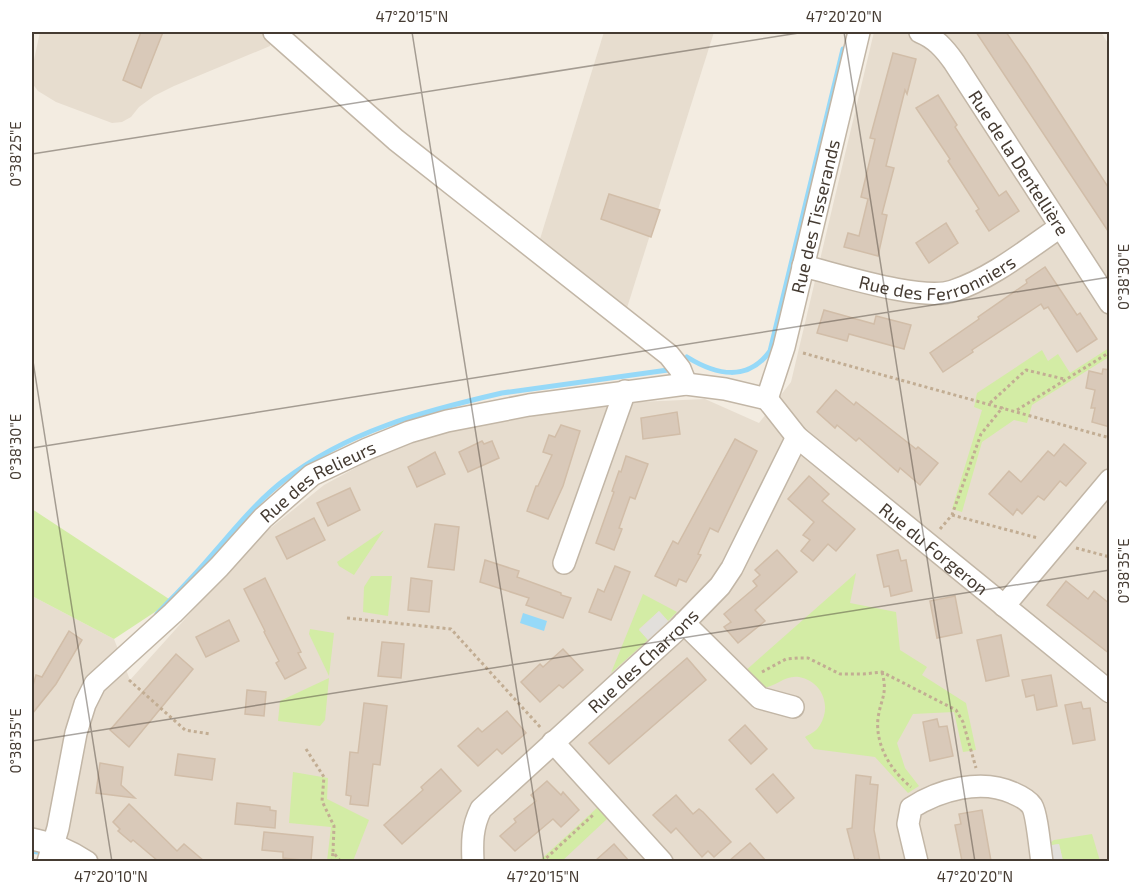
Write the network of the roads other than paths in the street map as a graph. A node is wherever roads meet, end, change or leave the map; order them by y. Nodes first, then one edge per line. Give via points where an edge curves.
1 (273, 32) edge
2 (859, 32) edge
3 (920, 32) edge
4 (1060, 226) junction
5 (803, 266) junction
6 (1110, 303) edge
7 (686, 384) junction
8 (625, 391) junction
9 (767, 399) junction
10 (797, 436) junction
11 (1110, 480) edge
12 (564, 563) dead end
13 (1004, 606) junction
14 (684, 623) junction
15 (1110, 692) edge
16 (793, 707) dead end
17 (553, 742) junction
18 (32, 839) edge
19 (50, 852) edge
20 (87, 861) edge
21 (473, 861) edge
22 (662, 861) edge
23 (917, 861) edge
24 (1042, 861) edge

1 - 7 street via 396,140 669,355
2 - 5 street, Rue des Tisserands
3 - 4 street, Rue de la Dentellière via 944,48
4 - 5 street, Rue des Ferronniers via 989,275 951,292 918,294
4 - 6 street, Rue de la Dentellière
5 - 9 street, Rue des Tisserands
7 - 8 street, Rue des Relieurs
7 - 9 street, Rue des Relieurs
8 - 12 street
8 - 19 street, Rue des Relieurs via 447,421 409,432 312,475 263,518 219,567 95,684 76,733
9 - 10 street, Rue du Forgeron
10 - 13 street, Rue du Forgeron
10 - 14 street, Rue des Charrons via 732,568
11 - 13 street
13 - 15 street, Rue du Forgeron
14 - 16 street via 760,698
14 - 17 street, Rue des Charrons
17 - 21 street, Rue des Charrons via 481,809 474,822
17 - 22 street
18 - 19 street
19 - 20 street via 69,849
23 - 24 street via 908,824 911,808 925,799 980,785 1003,788 1033,807

